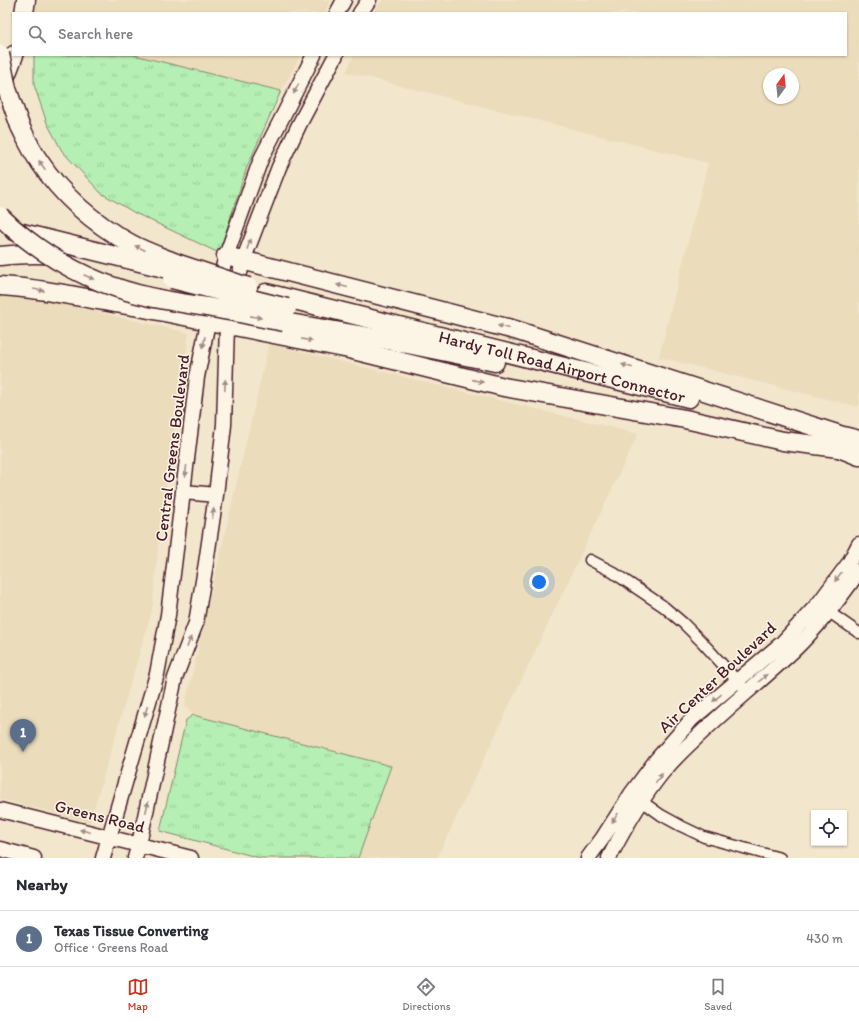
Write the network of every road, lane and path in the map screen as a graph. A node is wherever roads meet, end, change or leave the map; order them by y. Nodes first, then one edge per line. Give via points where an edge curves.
1 (26, 0) edge
2 (344, 0) edge
3 (369, 0) edge
4 (24, 12) edge
5 (338, 12) edge
6 (361, 12) edge
7 (0, 54) edge
8 (14, 56) edge
9 (313, 56) edge
10 (335, 56) edge
11 (0, 90) edge
12 (261, 159) junction
13 (279, 167) junction
14 (0, 216) edge
15 (0, 227) edge
16 (0, 256) edge
17 (226, 256) junction
18 (243, 261) junction
19 (174, 271) junction
20 (0, 286) edge
21 (287, 310) junction
22 (208, 321) junction
23 (227, 325) junction
24 (859, 440) edge
25 (838, 441) junction
26 (859, 456) edge
27 (184, 492) junction
28 (216, 495) junction
29 (859, 544) edge
30 (590, 560) dead end
31 (859, 571) edge
32 (824, 608) junction
33 (859, 633) edge
34 (157, 674) junction
35 (175, 678) junction
36 (738, 680) junction
37 (747, 692) junction
38 (636, 798) junction
39 (0, 810) edge
40 (109, 837) junction
41 (139, 844) junction
42 (0, 848) edge
43 (34, 858) edge
44 (103, 858) edge
45 (135, 858) edge
46 (191, 858) edge
47 (588, 858) edge
48 (609, 858) edge
49 (780, 858) edge

1 - 4 highway
2 - 5 street
3 - 6 street
19 -> 7 highway, bridge via 100,225 72,202 50,176 38,160 20,126 7,89
8 - 11 highway
9 -> 12 street, Central Greens Boulevard
10 - 13 street
12 - 13 street
12 - 17 street, Central Greens Boulevard
18 -> 13 street
14 -> 21 highway, bridge via 56,260 83,275 109,285 148,297 219,309
15 - 19 highway, bridge
16 - 19 highway via 70,256 110,264
17 - 18 highway
17 - 22 street, Central Greens Boulevard
18 - 23 street
25 -> 18 highway via 515,330
19 - 21 highway, bridge
19 - 21 highway, Hardy Toll Road Airport Connector, bridge via 266,293
20 -> 22 highway via 35,289
21 - 25 highway, Hardy Toll Road Airport Connector
21 - 25 highway, Hardy Toll Road Airport Connector via 414,344
22 - 23 highway
22 -> 27 street, Central Greens Boulevard via 197,377
23 -> 25 highway via 349,349 504,387 685,419 783,441
28 -> 23 street via 224,426
24 - 25 highway, Hardy Toll Road Airport Connector
25 - 26 highway, Hardy Toll Road Airport Connector
27 - 28 street
27 - 34 street, Central Greens Boulevard via 168,615
35 -> 28 street via 196,623
29 -> 32 street, Air Center Boulevard
30 - 36 street via 663,606
31 - 32 street, Air Center Boulevard
32 - 33 street
32 - 36 street, Air Center Boulevard
37 -> 32 street, Air Center Boulevard via 809,635
34 - 35 street
34 -> 40 street, Central Greens Boulevard
41 -> 35 street
36 - 37 street
36 -> 38 street, Air Center Boulevard via 692,720 657,759
38 -> 37 street, Air Center Boulevard via 708,726
38 -> 47 street, Air Center Boulevard
38 - 48 street, Air Center Boulevard
38 - 49 street via 704,838
40 -> 39 street, Greens Road
40 - 41 street, Greens Road
40 - 44 street, Central Greens Boulevard
41 - 45 street
41 - 46 street, Greens Road
42 - 43 street

